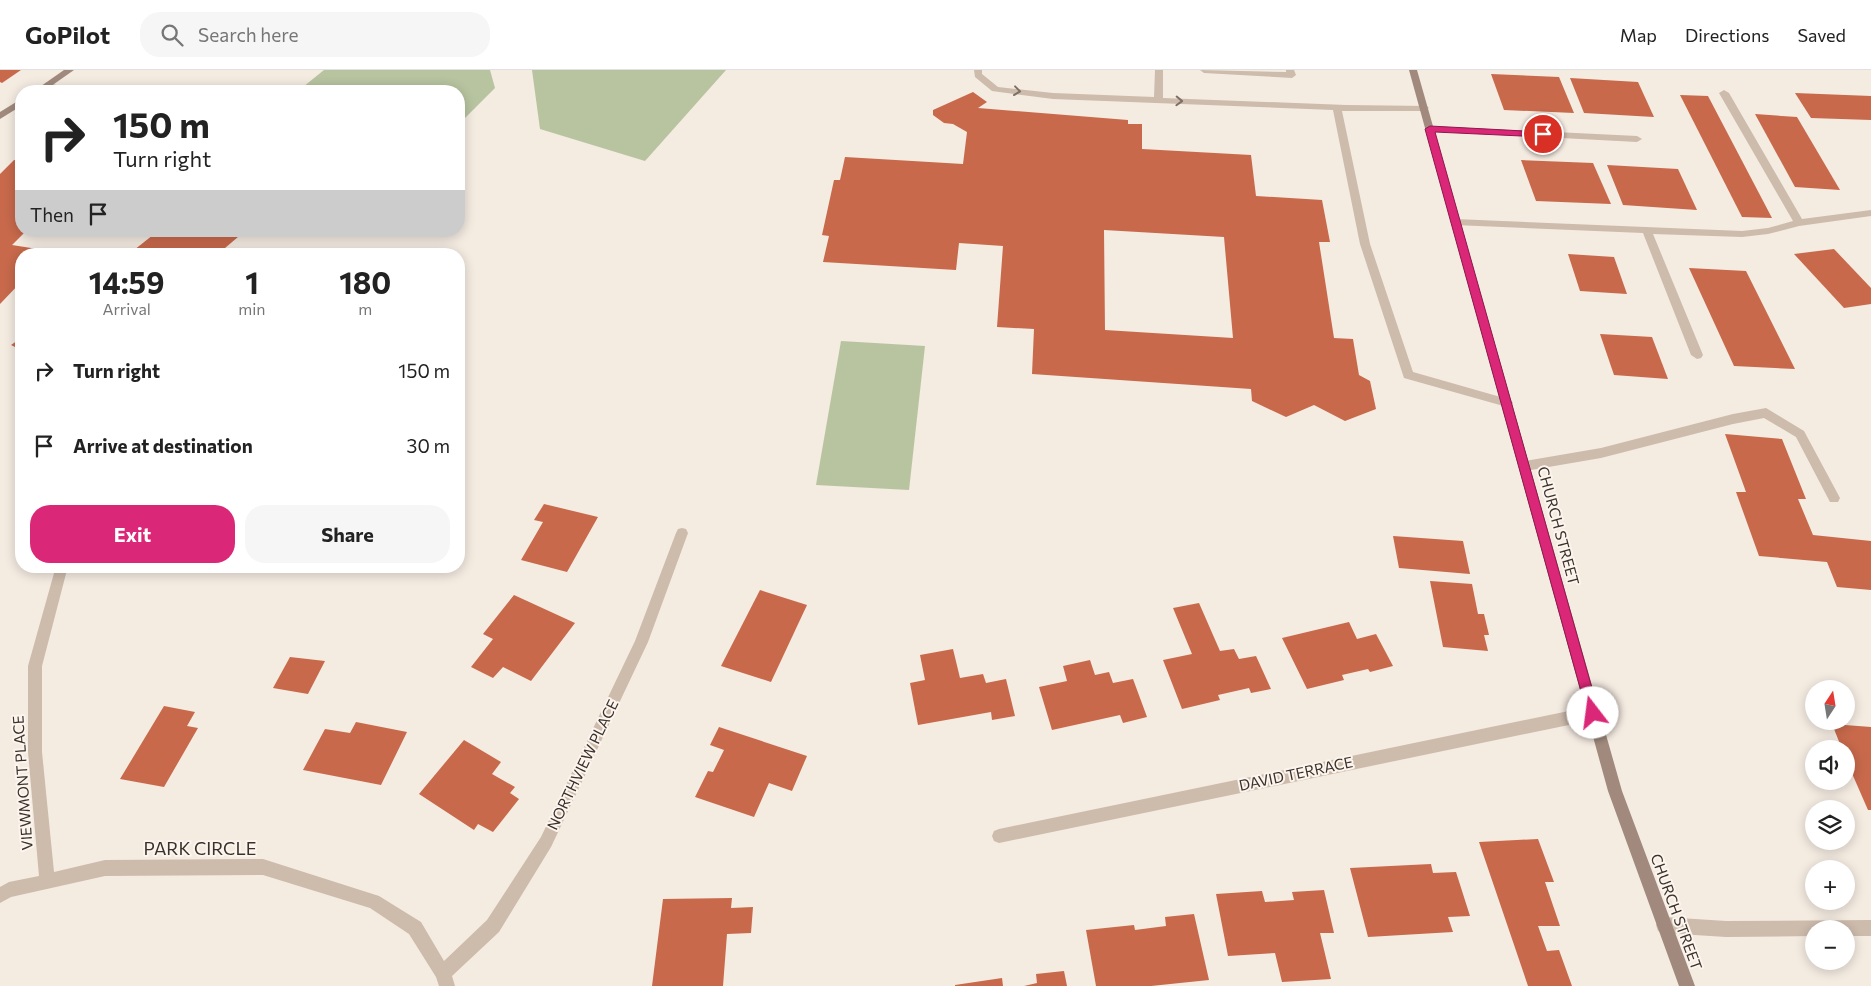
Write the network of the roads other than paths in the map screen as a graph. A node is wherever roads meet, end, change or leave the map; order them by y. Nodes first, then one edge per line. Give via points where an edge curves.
1 (70, 70) edge
2 (978, 70) edge
3 (1159, 70) edge
4 (1204, 70) edge
5 (1290, 70) edge
6 (1413, 70) edge
7 (48, 85) edge
8 (1724, 94) dead end
9 (1158, 100) junction
10 (15, 106) edge
11 (1337, 108) junction
12 (1424, 108) junction
13 (0, 116) edge
14 (1430, 129) junction
15 (1637, 139) dead end
16 (1871, 213) edge
17 (1455, 222) junction
18 (1799, 223) junction
19 (1646, 229) junction
20 (1697, 355) dead end
21 (1506, 403) junction
22 (1525, 466) junction
23 (1834, 498) dead end
24 (682, 533) dead end
25 (60, 573) edge
26 (1593, 713) junction
27 (999, 836) dead end
28 (47, 881) junction
29 (0, 895) edge
30 (1664, 925) junction
31 (1871, 928) edge
32 (445, 979) edge
33 (1686, 986) edge

1 - 7 street
2 -> 9 street via 978,75 995,89 1053,96
3 - 9 street
4 - 5 street via 1292,75
6 - 12 street, CHURCH STREET
8 - 18 street
9 -> 11 street
10 - 13 street
11 - 12 street
11 - 21 street via 1365,244 1408,376
12 - 14 street, CHURCH STREET
14 - 15 street
14 - 17 street, CHURCH STREET
16 - 18 street
17 - 19 street
17 - 21 street, CHURCH STREET
18 - 19 street via 1742,234
19 - 20 street
21 - 22 street, CHURCH STREET
22 - 23 street via 1601,453 1766,413 1800,434
22 - 26 street, CHURCH STREET
24 - 32 street, NORTHVIEW PLACE via 641,642 546,842 493,926
25 - 28 street, VIEWMONT PLACE via 35,666 34,752
26 - 27 street, DAVID TERRACE
26 - 30 street, CHURCH STREET via 1615,791
28 - 29 street, PARK CIRCLE
28 - 32 street, PARK CIRCLE via 105,868 263,867 374,901 415,928
30 - 31 street via 1726,929
30 - 33 street, CHURCH STREET

